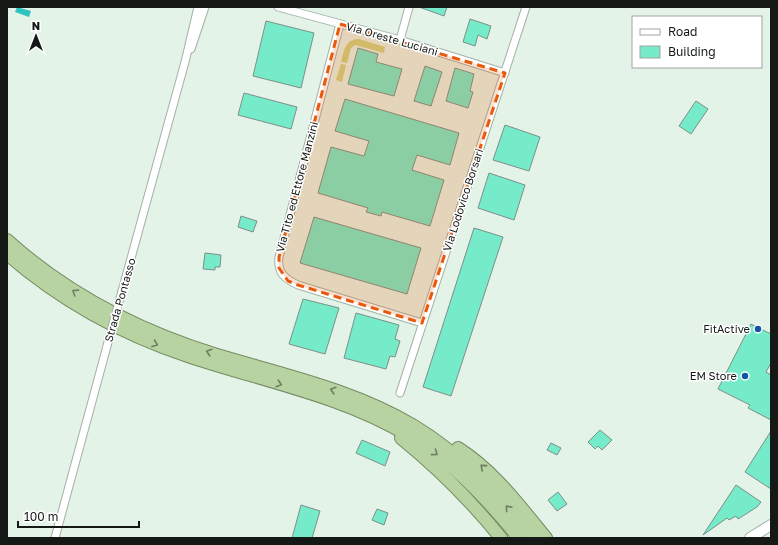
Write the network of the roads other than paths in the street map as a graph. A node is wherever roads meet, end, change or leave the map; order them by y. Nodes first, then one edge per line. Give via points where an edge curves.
1 (203, 7) edge
2 (278, 7) edge
3 (409, 7) edge
4 (526, 7) edge
5 (340, 24) junction
6 (400, 40) junction
7 (185, 62) junction
8 (505, 73) junction
9 (7, 240) edge
10 (7, 254) edge
11 (422, 322) junction
12 (400, 393) dead end
13 (357, 403) junction
14 (771, 525) edge
15 (55, 538) edge
16 (501, 538) edge
17 (519, 538) edge
18 (533, 538) edge
19 (546, 538) edge
20 (750, 538) edge

1 - 7 street, Strada Pontasso via 192,32
1 - 7 street, Strada Pontasso via 192,49
2 - 5 street, Via Oreste Luciani
3 - 6 street
4 - 8 street, Via Lodovico Borsari
5 - 6 street, Via Oreste Luciani
5 - 11 street, Via Tito ed Ettore Manzini via 279,257 279,268 288,281 298,285
6 - 8 street, Via Oreste Luciani
7 - 15 street, Strada Pontasso, bridge
8 - 11 street, Via Lodovico Borsari
13 -> 9 highway via 189,346 134,324 102,309 68,288
10 -> 13 highway via 68,300 133,335 186,356
11 - 12 street, Via Lodovico Borsari
13 - 16 highway via 430,461
13 -> 17 highway via 442,458 479,492
18 -> 13 highway via 496,494 454,454 410,424
19 -> 13 highway via 507,490 485,468 461,450 420,424 384,406
14 - 20 main road

